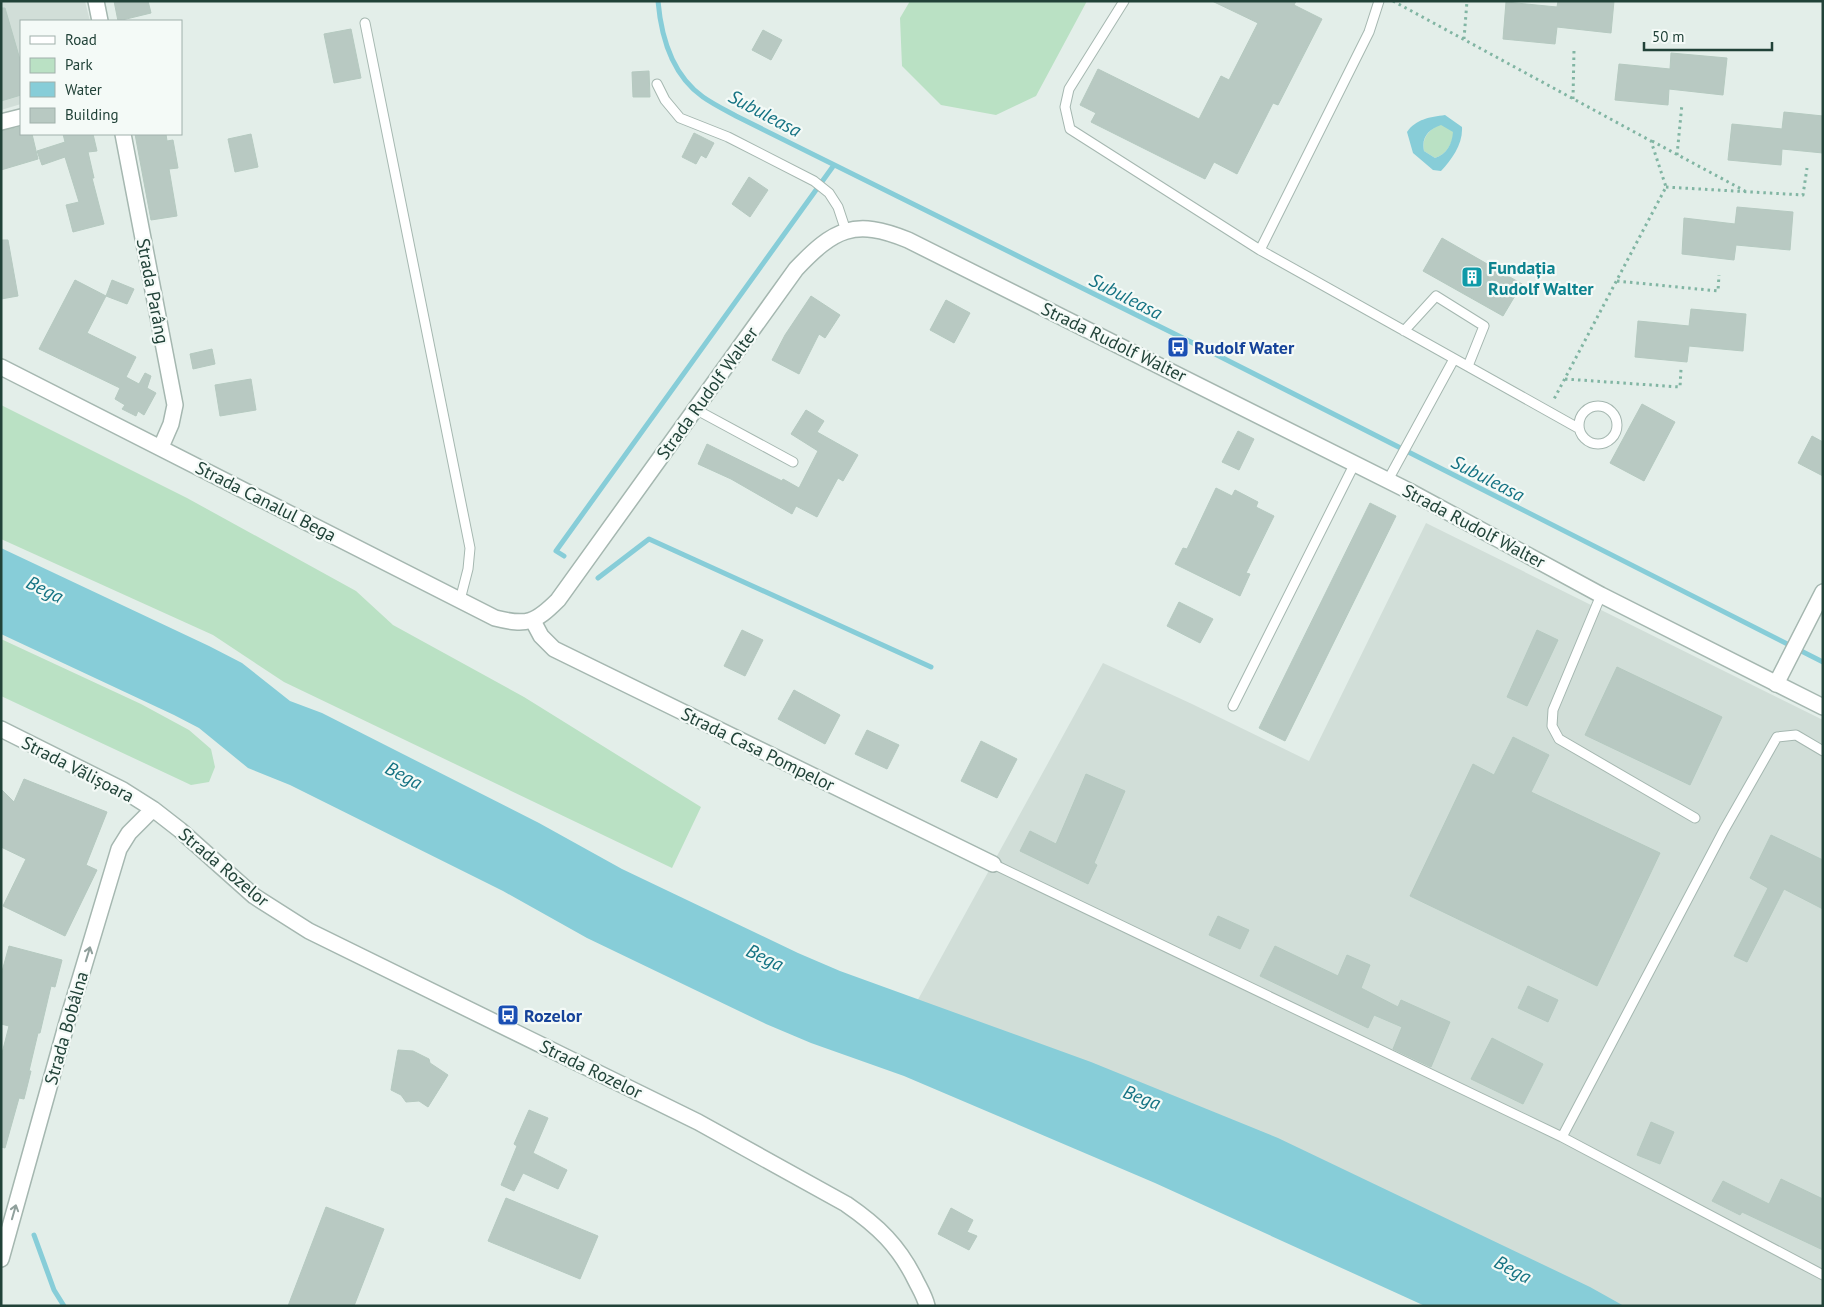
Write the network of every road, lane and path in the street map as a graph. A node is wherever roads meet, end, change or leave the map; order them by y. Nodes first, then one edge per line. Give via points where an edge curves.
1 (96, 1) edge
2 (1124, 1) edge
3 (1379, 1) edge
4 (1393, 1) edge
5 (1467, 1) edge
6 (100, 20) edge
7 (365, 22) dead end
8 (1464, 39) junction
9 (1574, 50) dead end
10 (657, 84) dead end
11 (1573, 98) junction
12 (1682, 104) dead end
13 (20, 117) edge
14 (1, 122) edge
15 (123, 135) edge
16 (1651, 141) junction
17 (1678, 155) junction
18 (1807, 168) dead end
19 (1666, 187) junction
20 (1746, 192) junction
21 (846, 231) junction
22 (1260, 250) junction
23 (1719, 275) dead end
24 (1617, 281) junction
25 (1404, 331) junction
26 (1454, 359) junction
27 (1468, 366) junction
28 (1, 367) edge
29 (1681, 368) dead end
30 (1565, 379) junction
31 (695, 408) junction
32 (1548, 411) junction
33 (1578, 428) junction
34 (161, 448) junction
35 (793, 462) dead end
36 (1355, 463) junction
37 (1390, 476) junction
38 (1601, 595) junction
39 (460, 600) junction
40 (1821, 601) edge
41 (533, 621) junction
42 (1776, 684) junction
43 (1234, 706) dead end
44 (1823, 707) edge
45 (1, 730) edge
46 (1823, 751) edge
47 (153, 809) junction
48 (1695, 818) dead end
49 (993, 864) joint
50 (1562, 1137) junction
51 (1, 1259) edge
52 (1823, 1275) edge
53 (927, 1306) edge

1 - 6 street
2 - 22 lane via 1069,89 1065,107 1070,129
3 - 22 lane via 1369,32
4 - 8 path
5 - 8 path
7 - 39 lane via 470,548
8 - 11 path
9 - 11 path
10 - 21 lane via 680,118 728,137 814,181 829,193 838,207
11 - 16 path
12 - 17 path
13 - 14 street
15 - 34 street, Strada Parâng via 175,405
16 - 17 path
16 - 19 path
17 - 20 path
18 - 20 path via 1803,195
19 - 20 path
19 - 24 path
21 - 31 street, Strada Rudolf Walter via 814,250 796,269
21 - 36 street, Strada Rudolf Walter via 864,228 886,231 908,240
22 - 25 lane
23 - 24 path via 1718,291
24 - 30 path
25 - 26 lane
25 - 27 lane via 1436,296 1484,326
26 - 27 lane
26 - 37 lane
27 - 32 lane
28 - 34 street, Strada Canalul Bega
29 - 30 path via 1680,387
30 - 32 path
31 - 35 lane
31 - 41 street, Strada Rudolf Walter via 558,600
32 - 33 lane
33 - 33 lane via 1582,437 1599,445 1608,442 1618,426 1616,417 1602,405 1584,411
34 - 39 street, Strada Canalul Bega
36 - 37 street, Strada Rudolf Walter
36 - 43 lane
37 - 38 street, Strada Rudolf Walter
38 - 42 street, Strada Rudolf Walter
38 - 48 lane via 1553,710 1552,726 1559,740
39 - 41 street, Strada Canalul Bega via 495,618 515,623
40 - 42 street
41 - 49 street, Strada Casa Pompelor via 541,636 554,649
42 - 44 street, Strada Rudolf Walter
45 - 47 street, Strada Vălișoara via 123,790
46 - 50 lane via 1796,735 1777,737 1724,830
51 -> 47 street, Strada Bobâlna via 119,849 129,833
47 - 53 street, Strada Rozelor via 254,896 309,931 698,1122 846,1204 896,1245
49 - 50 lane
50 - 52 lane

